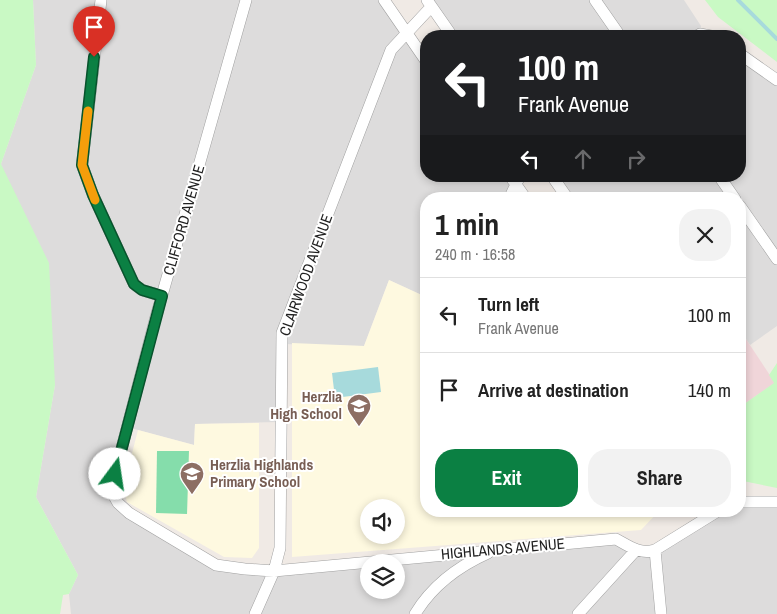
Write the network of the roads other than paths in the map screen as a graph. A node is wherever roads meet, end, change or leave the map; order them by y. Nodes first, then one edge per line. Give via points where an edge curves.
1 (101, 0) edge
2 (246, 0) edge
3 (384, 0) edge
4 (595, 0) edge
5 (429, 3) edge
6 (448, 30) edge
7 (616, 30) edge
8 (406, 33) junction
9 (420, 53) edge
10 (746, 58) edge
11 (777, 80) edge
12 (746, 215) edge
13 (777, 259) edge
14 (162, 296) junction
15 (746, 502) edge
16 (777, 502) edge
17 (708, 517) edge
18 (496, 549) junction
19 (636, 550) junction
20 (655, 550) junction
21 (274, 570) junction
22 (255, 614) edge
23 (415, 614) edge
24 (578, 614) edge
25 (661, 614) edge

1 - 14 street via 82,165 134,284
2 - 14 street, CLIFFORD AVENUE
3 - 8 street
4 - 7 street
5 - 6 street
5 - 8 street, CLAIRWOOD AVENUE
8 - 9 street
8 - 21 street, CLAIRWOOD AVENUE via 391,50 282,333 280,548
10 - 11 street
12 - 13 street
14 - 21 street, CLIFFORD AVENUE via 115,474 114,496 129,513 216,565
15 - 16 street
17 - 20 street
18 - 19 street, HIGHLANDS AVENUE via 616,539
18 - 21 street, HIGHLANDS AVENUE
18 - 23 street via 458,569 438,585
19 - 20 street, HIGHLANDS AVENUE
19 - 24 street
20 - 25 street
21 - 22 street, CLAIRWOOD AVENUE

